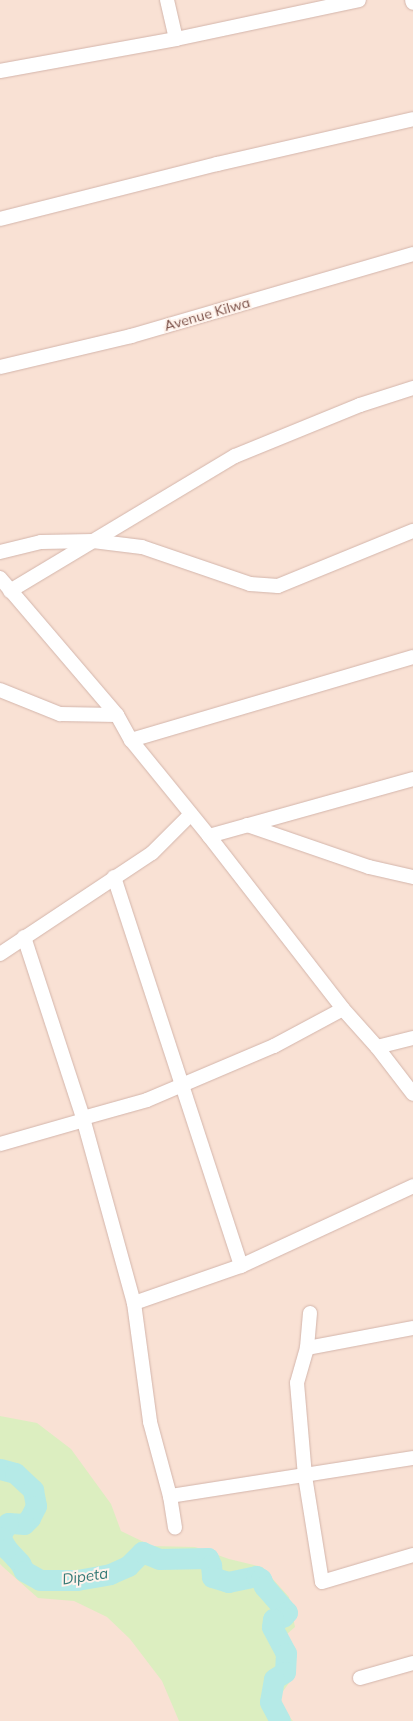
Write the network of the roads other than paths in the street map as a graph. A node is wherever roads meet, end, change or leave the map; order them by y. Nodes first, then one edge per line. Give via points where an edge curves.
1 (167, 0) edge
2 (359, 0) edge
3 (176, 39) junction
4 (0, 70) edge
5 (413, 119) edge
6 (0, 219) edge
7 (413, 254) edge
8 (0, 367) edge
9 (413, 388) edge
10 (413, 531) edge
11 (93, 542) junction
12 (0, 552) edge
13 (0, 578) edge
14 (10, 591) junction
15 (413, 657) edge
16 (0, 690) edge
17 (117, 716) junction
18 (131, 740) junction
19 (413, 779) edge
20 (191, 814) junction
21 (247, 825) junction
22 (209, 836) junction
23 (413, 876) edge
24 (114, 877) junction
25 (24, 937) junction
26 (0, 954) edge
27 (343, 1009) junction
28 (413, 1038) edge
29 (377, 1047) junction
30 (182, 1085) junction
31 (413, 1094) edge
32 (84, 1119) junction
33 (0, 1144) edge
34 (413, 1186) edge
35 (241, 1266) junction
36 (134, 1303) junction
37 (310, 1313) dead end
38 (413, 1328) edge
39 (307, 1348) junction
40 (413, 1458) edge
41 (305, 1476) junction
42 (170, 1496) junction
43 (175, 1528) dead end
44 (413, 1555) edge
45 (413, 1663) edge
46 (360, 1678) dead end

1 - 3 street
2 - 3 street
3 - 4 street
5 - 6 street
7 - 8 street, Avenue Kilwa via 131,336
9 - 11 street via 360,405 235,456
10 - 11 street via 278,586 250,584 142,547
11 - 12 street via 41,542
11 - 14 street
13 - 14 street
14 - 17 street
15 - 18 street
16 - 17 street via 60,714
17 - 18 street
18 - 20 street
19 - 21 street
20 - 22 street
20 - 24 street via 152,853
21 - 22 street
21 - 23 street via 369,867
22 - 27 street
24 - 25 street
24 - 30 street
25 - 26 street
25 - 32 street
27 - 29 street
27 - 30 street via 274,1046
28 - 29 street
29 - 31 street
30 - 32 street via 147,1100
30 - 35 street
32 - 33 street
32 - 36 street
34 - 35 street
35 - 36 street
36 - 42 street via 150,1422
37 - 39 street
38 - 39 street
39 - 41 street via 297,1383
40 - 41 street
41 - 42 street
41 - 44 street via 322,1582
42 - 43 street
45 - 46 street

